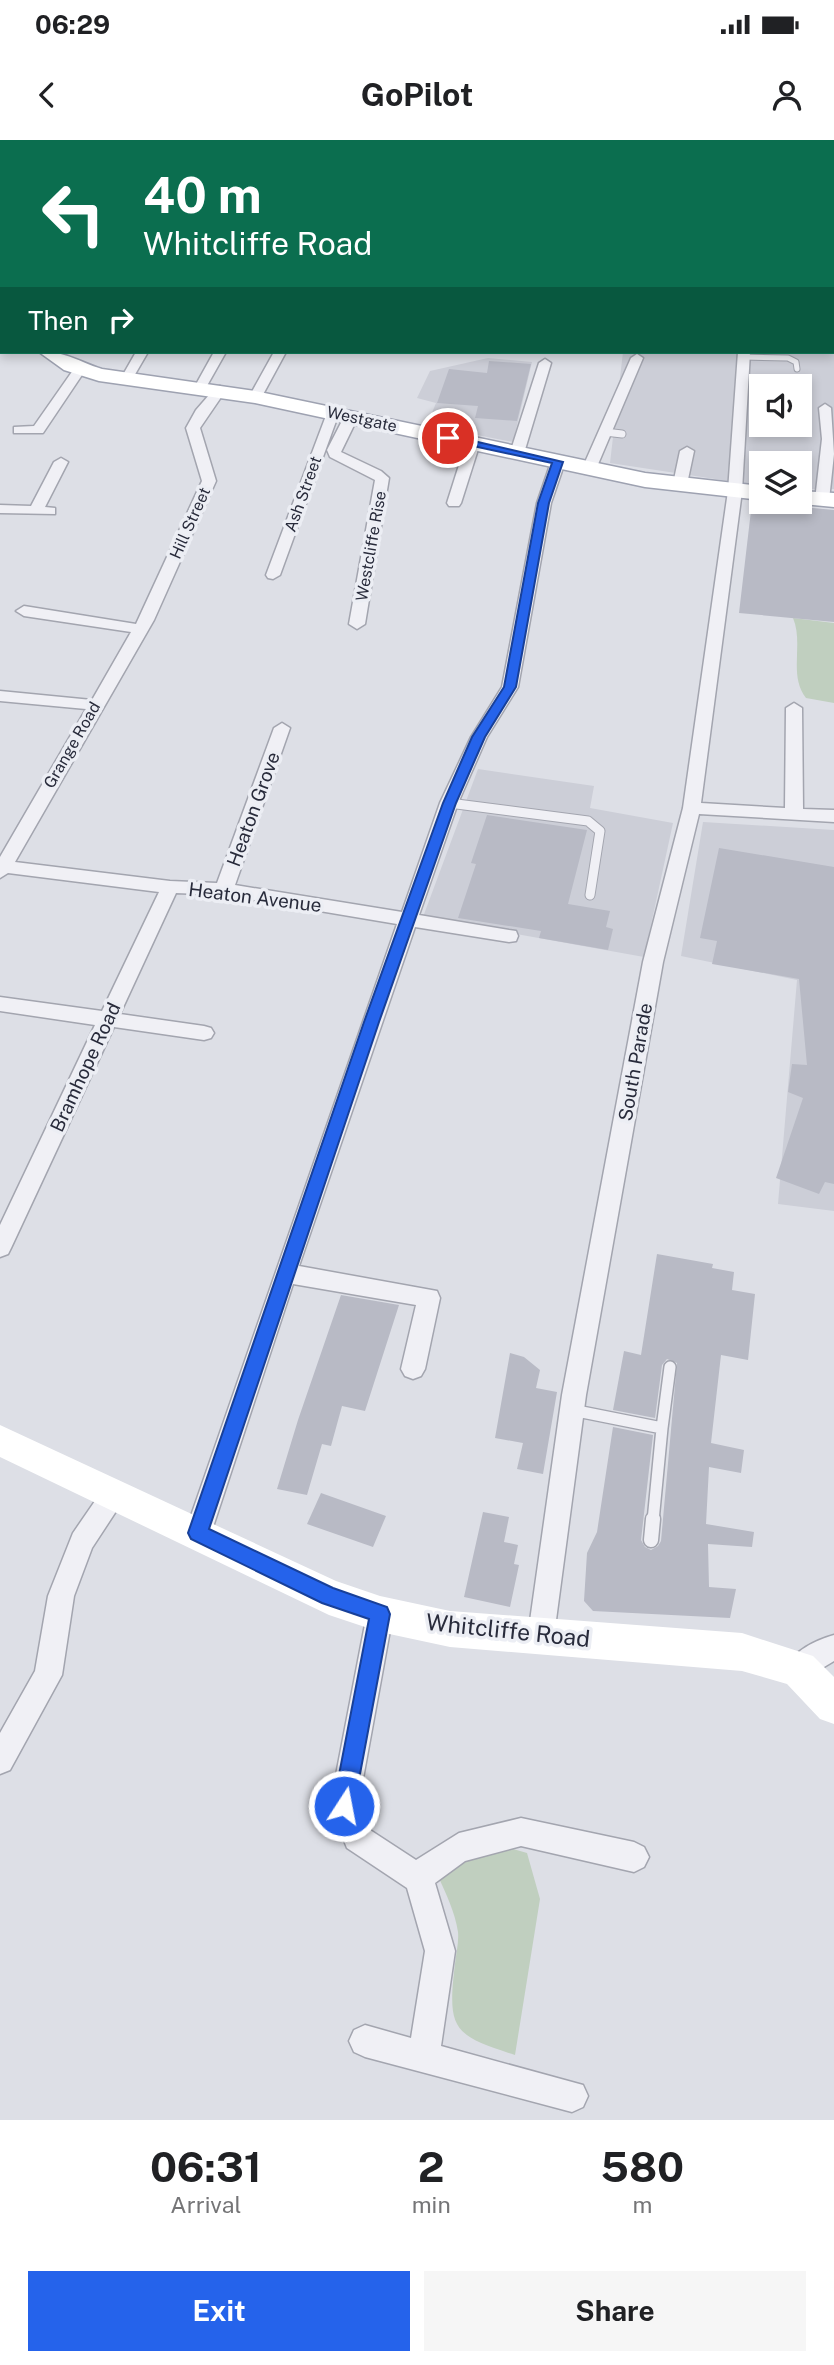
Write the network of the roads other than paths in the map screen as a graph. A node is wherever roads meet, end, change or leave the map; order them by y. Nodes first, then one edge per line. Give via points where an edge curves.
1 (53, 354) edge
2 (141, 354) edge
3 (219, 354) edge
4 (279, 354) edge
5 (637, 355) edge
6 (744, 355) edge
7 (545, 363) dead end
8 (79, 369) junction
9 (797, 369) dead end
10 (126, 380) junction
11 (210, 389) junction
12 (255, 397) junction
13 (825, 408) dead end
14 (342, 415) junction
15 (19, 430) dead end
16 (605, 432) junction
17 (622, 435) dead end
18 (473, 443) junction
19 (832, 443) edge
20 (687, 451) dead end
21 (517, 453) junction
22 (45, 461) dead end
23 (76, 462) dead end
24 (558, 462) junction
25 (61, 463) junction
26 (589, 469) junction
27 (680, 484) junction
28 (734, 491) junction
29 (749, 493) edge
30 (819, 499) edge
31 (454, 503) dead end
32 (0, 509) edge
33 (36, 510) junction
34 (52, 511) dead end
35 (273, 575) dead end
36 (24, 611) dead end
37 (143, 624) junction
38 (358, 624) dead end
39 (0, 696) edge
40 (94, 705) junction
41 (794, 708) dead end
42 (282, 728) dead end
43 (449, 803) junction
44 (692, 808) junction
45 (794, 814) junction
46 (834, 816) edge
47 (1, 868) edge
48 (170, 887) junction
49 (224, 889) junction
50 (590, 895) dead end
51 (407, 919) junction
52 (509, 936) dead end
53 (0, 1004) edge
54 (107, 1020) junction
55 (204, 1033) dead end
56 (0, 1248) edge
57 (285, 1273) junction
58 (670, 1367) dead end
59 (413, 1369) dead end
60 (572, 1410) junction
61 (662, 1428) junction
62 (0, 1440) edge
63 (115, 1493) junction
64 (198, 1533) junction
65 (651, 1540) dead end
66 (380, 1614) junction
67 (541, 1634) junction
68 (834, 1648) edge
69 (799, 1669) junction
70 (834, 1705) edge
71 (0, 1760) edge
72 (634, 1857) dead end
73 (419, 1879) junction
74 (365, 2041) dead end
75 (424, 2057) junction
76 (572, 2096) dead end

1 - 8 main road, Westgate
2 - 10 street
3 - 11 street
4 - 12 street
5 - 16 street
6 - 9 lane via 788,358 796,362
6 - 28 street, South Parade
7 - 21 street
8 - 10 main road, Westgate
8 - 15 street via 38,430
10 - 11 main road, Westgate
11 - 12 main road, Westgate
11 - 37 street, Hill Street via 193,428 209,481
12 - 14 main road, Westgate
13 - 19 street
14 - 18 main road, Westgate
14 - 35 street, Ash Street
14 - 38 street, Westcliffe Rise via 335,454 382,478
16 - 17 lane
16 - 26 street
18 - 21 main road, Westgate
18 - 31 street
19 - 30 street
20 - 27 street
21 - 24 main road, Westgate
22 - 25 street
23 - 25 street
24 - 26 main road, Westgate
24 - 43 street via 544,503 510,687 479,737
25 - 33 street
26 - 27 main road, Westgate
27 - 28 main road, Westgate
28 - 29 main road, Westgate
28 - 44 street, South Parade
32 - 33 street
33 - 34 street
36 - 37 street
37 - 40 street, Grange Road
39 - 40 street
40 - 47 street, Grange Road
41 - 45 street
42 - 49 street, Heaton Grove
43 - 50 lane via 588,821 600,831
43 - 51 street
44 - 45 street
44 - 60 street, South Parade via 653,962
45 - 46 street
47 - 48 street, Heaton Avenue
48 - 49 street, Heaton Avenue
48 - 54 street, Bramhope Road
49 - 51 street, Heaton Avenue
51 - 52 street, Heaton Avenue
51 - 57 street
53 - 54 street
54 - 55 street
54 - 56 street, Bramhope Road
57 - 59 street via 429,1298
57 - 64 street
58 - 61 lane
60 - 61 lane
60 - 67 street, South Parade
61 - 65 lane
62 - 63 main road, Whitcliffe Road
63 - 64 main road, Whitcliffe Road
63 - 71 street via 82,1541 61,1596 48,1675
64 - 66 main road, Whitcliffe Road via 329,1597
66 - 67 main road, Whitcliffe Road via 450,1629
66 - 73 street via 344,1806 357,1838
67 - 69 main road, Whitcliffe Road via 742,1652
68 - 69 street
69 - 70 main road
72 - 73 street via 521,1832 459,1848
73 - 75 street via 440,1951
74 - 75 street
75 - 76 street

